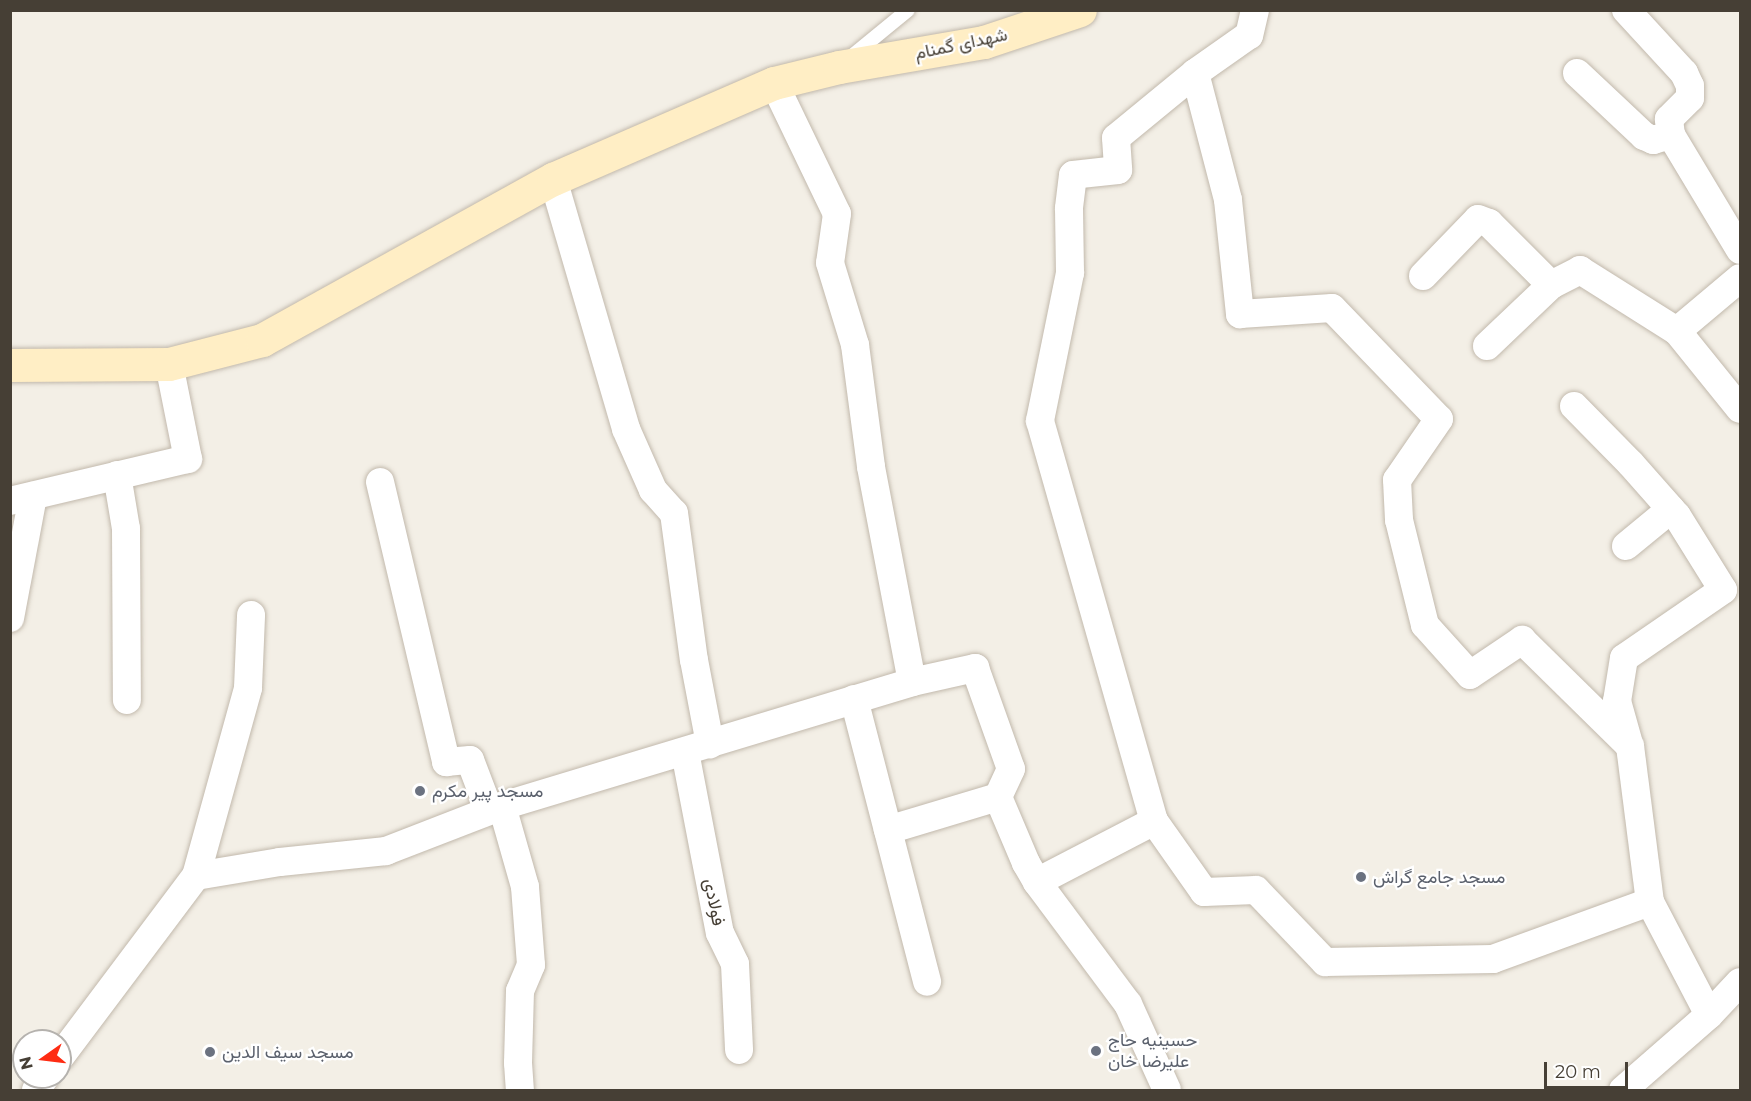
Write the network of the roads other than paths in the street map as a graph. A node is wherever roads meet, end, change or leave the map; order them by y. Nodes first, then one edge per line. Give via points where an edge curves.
1 (908, 10) edge
2 (1080, 10) edge
3 (1255, 10) edge
4 (1626, 10) edge
5 (839, 67) junction
6 (1195, 73) junction
7 (1577, 73) dead end
8 (774, 83) junction
9 (1671, 135) junction
10 (553, 179) junction
11 (1740, 250) edge
12 (1423, 276) dead end
13 (1740, 278) edge
14 (1551, 285) junction
15 (1677, 331) junction
16 (1487, 346) dead end
17 (169, 364) junction
18 (10, 365) edge
19 (1574, 406) dead end
20 (1740, 409) edge
21 (117, 475) junction
22 (380, 482) dead end
23 (22, 498) edge
24 (1671, 509) junction
25 (1626, 546) dead end
26 (251, 615) dead end
27 (10, 618) edge
28 (912, 682) junction
29 (854, 699) junction
30 (127, 700) dead end
31 (1630, 746) junction
32 (698, 748) junction
33 (998, 797) junction
34 (495, 808) junction
35 (1154, 821) junction
36 (888, 830) junction
37 (196, 876) junction
38 (1037, 882) junction
39 (1650, 902) junction
40 (927, 982) dead end
41 (1740, 982) edge
42 (1709, 1015) junction
43 (72, 1041) edge
44 (739, 1050) dead end
45 (520, 1090) edge
46 (1167, 1090) edge
47 (1623, 1090) edge

1 - 5 lane
2 - 5 street, شهدای گمنام via 984,42
3 - 6 street via 1249,35
4 - 9 street via 1684,73 1690,86 1690,98 1669,118
5 - 8 street, شهدای گمنام
6 - 31 street via 1228,200 1240,314 1332,308 1439,419 1397,480 1399,520 1425,625 1470,675 1522,640
6 - 35 street via 1116,138 1118,170 1073,175 1070,273 1040,421
7 - 9 street via 1644,135 1653,140
8 - 10 street, شهدای گمنام
8 - 28 street via 837,214 830,263 855,345 871,467
9 - 11 street
10 - 17 street, شهدای گمنام via 262,340
10 - 32 street, فولادی via 626,429 653,489 674,513 694,660
12 - 14 street via 1478,219 1489,223
13 - 15 street
14 - 15 street via 1580,270
14 - 16 street
15 - 20 street
17 - 18 street, شهدای گمنام
17 - 21 street via 188,459
19 - 24 street
21 - 23 street
21 - 30 street via 126,529
22 - 34 street via 446,762 470,760
23 - 27 street
24 - 25 street
24 - 31 street via 1723,591 1624,658 1617,701
26 - 37 street via 248,688
28 - 29 street
28 - 33 street via 975,668 1011,769
29 - 32 street
29 - 36 street
31 - 39 street
32 - 34 street
32 - 44 street, فولادی via 720,933 735,964
33 - 36 street
33 - 38 street
34 - 37 street via 386,851
34 - 45 street via 525,887 531,965 520,991
35 - 38 street
35 - 39 street via 1204,892 1256,890 1324,962 1493,959
36 - 40 street
37 - 43 street
38 - 46 street via 1128,1004
39 - 42 street
41 - 42 street
42 - 47 street

